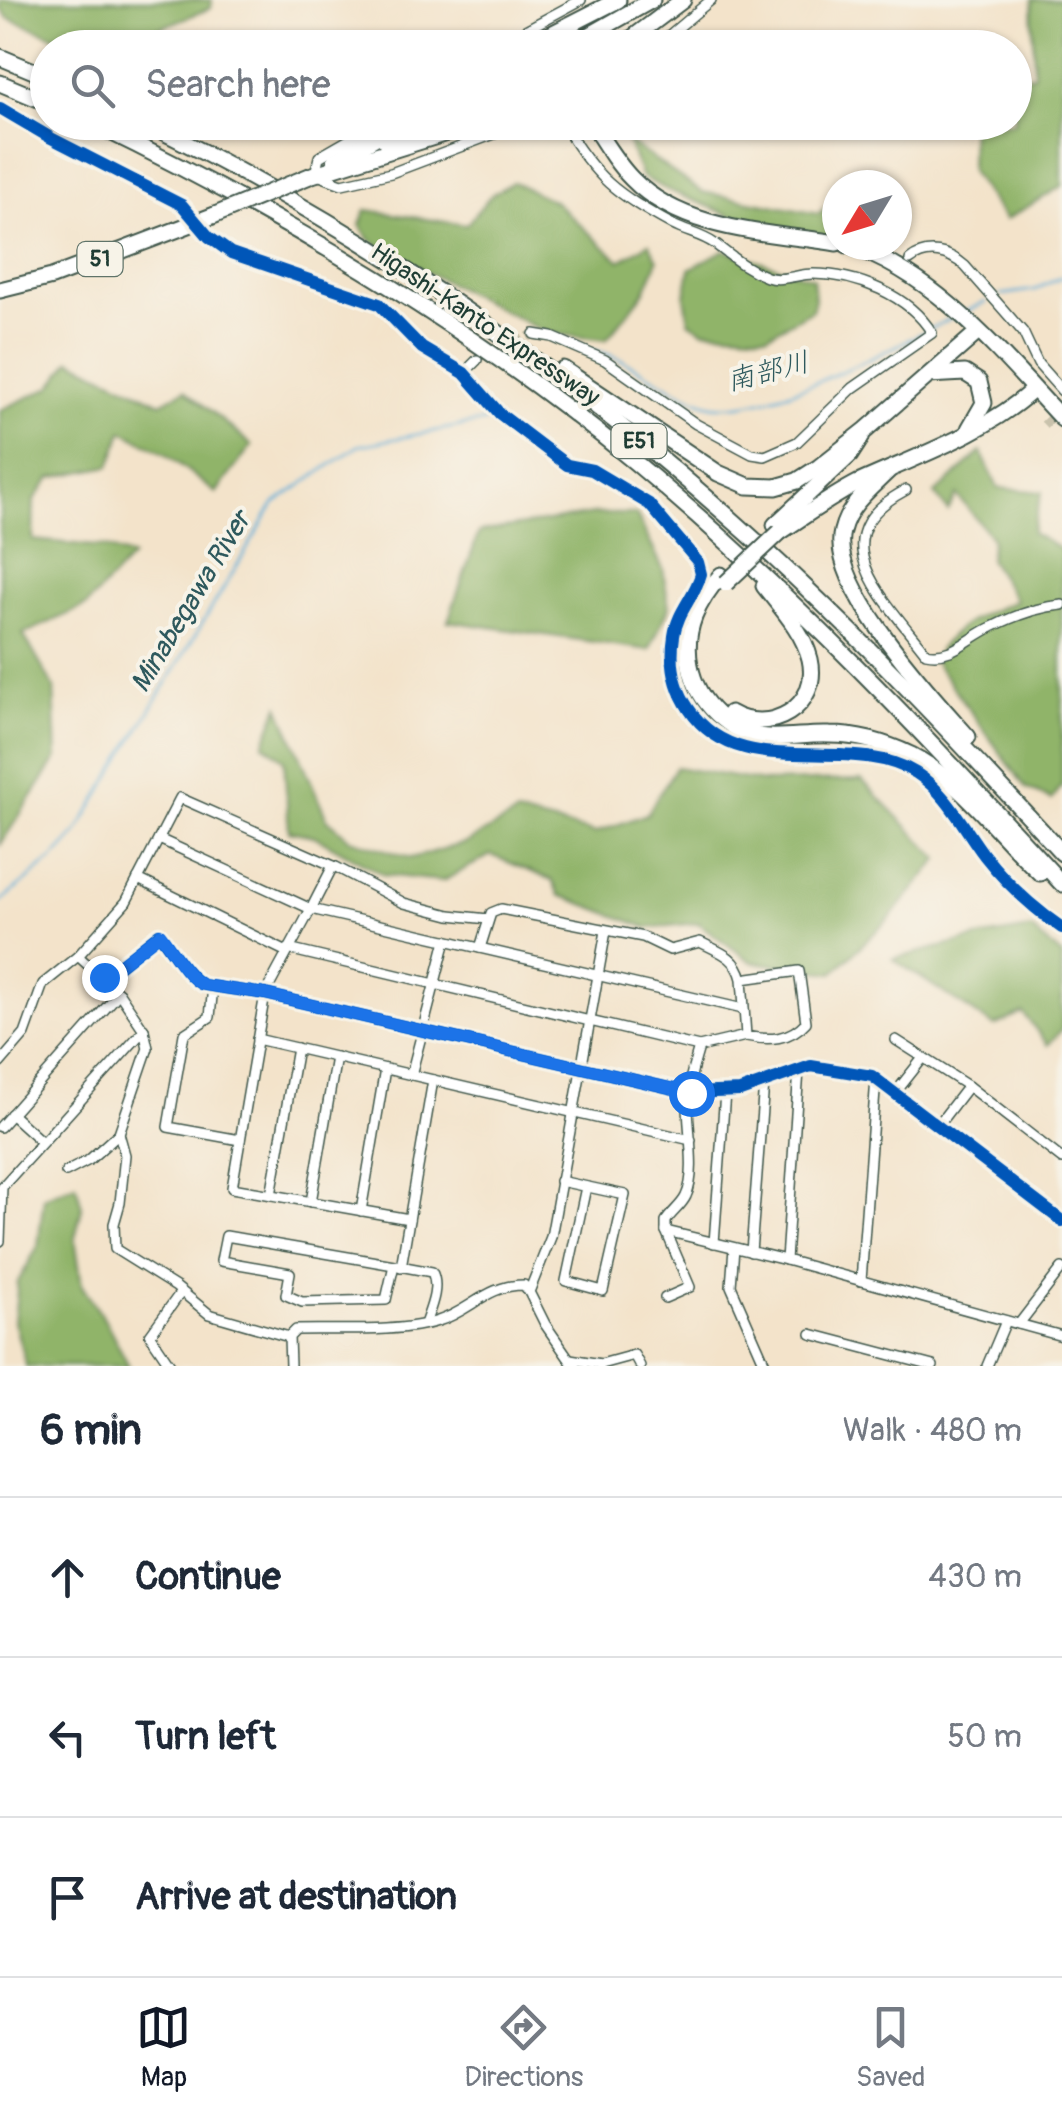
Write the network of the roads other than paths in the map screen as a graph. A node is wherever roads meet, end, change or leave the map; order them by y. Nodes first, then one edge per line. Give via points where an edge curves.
1 (581, 0) edge
2 (618, 0) edge
3 (652, 0) edge
4 (684, 0) edge
5 (711, 0) edge
6 (525, 30) edge
7 (559, 30) edge
8 (600, 30) edge
9 (643, 30) edge
10 (675, 30) edge
11 (0, 57) edge
12 (30, 70) edge
13 (0, 83) edge
14 (30, 96) edge
15 (0, 108) edge
16 (30, 126) edge
17 (55, 140) edge
18 (124, 140) edge
19 (176, 140) edge
20 (349, 140) edge
21 (371, 140) edge
22 (386, 140) edge
23 (402, 140) edge
24 (423, 140) edge
25 (478, 140) edge
26 (573, 140) edge
27 (604, 140) edge
28 (383, 152) junction
29 (344, 156) junction
30 (314, 174) junction
31 (199, 222) junction
32 (822, 240) edge
33 (912, 259) edge
34 (887, 260) edge
35 (896, 282) dead end
36 (0, 290) edge
37 (890, 292) junction
38 (490, 328) junction
39 (978, 332) junction
40 (534, 334) tunnel mouth
41 (477, 360) tunnel mouth
42 (464, 373) junction
43 (929, 375) junction
44 (1034, 389) junction
45 (1062, 391) edge
46 (1062, 420) edge
47 (866, 430) junction
48 (967, 432) junction
49 (889, 470) junction
50 (906, 490) dead end
51 (689, 509) junction
52 (778, 528) junction
53 (723, 579) junction
54 (1062, 604) edge
55 (159, 839) junction
56 (1062, 850) edge
57 (333, 866) junction
58 (138, 880) junction
59 (1062, 884) edge
60 (1062, 893) edge
61 (311, 909) junction
62 (488, 919) junction
63 (1062, 928) edge
64 (606, 930) junction
65 (446, 940) junction
66 (480, 948) junction
67 (287, 951) junction
68 (78, 956) junction
69 (596, 975) junction
70 (104, 977) junction
71 (742, 980) junction
72 (435, 984) junction
73 (214, 986) junction
74 (119, 992) junction
75 (265, 994) junction
76 (743, 1009) junction
77 (588, 1020) junction
78 (144, 1030) junction
79 (423, 1031) junction
80 (746, 1036) junction
81 (257, 1038) junction
82 (896, 1040) dead end
83 (699, 1047) junction
84 (297, 1048) junction
85 (336, 1057) junction
86 (923, 1058) junction
87 (0, 1063) edge
88 (580, 1067) junction
89 (386, 1069) junction
90 (799, 1070) junction
91 (411, 1075) junction
92 (876, 1078) junction
93 (433, 1080) junction
94 (764, 1083) junction
95 (968, 1086) junction
96 (725, 1092) junction
97 (896, 1092) junction
98 (688, 1093) junction
99 (572, 1112) junction
100 (11, 1114) junction
101 (938, 1125) junction
102 (0, 1128) edge
103 (119, 1133) junction
104 (240, 1140) junction
105 (692, 1140) junction
106 (42, 1142) junction
107 (1062, 1159) edge
108 (66, 1172) dead end
109 (560, 1181) junction
110 (586, 1187) junction
111 (272, 1195) junction
112 (310, 1202) junction
113 (361, 1210) junction
114 (409, 1219) junction
115 (1062, 1221) edge
116 (666, 1231) junction
117 (0, 1241) edge
118 (714, 1243) junction
119 (734, 1248) junction
120 (751, 1252) junction
121 (786, 1260) junction
122 (397, 1266) junction
123 (1062, 1268) edge
124 (861, 1280) junction
125 (181, 1292) junction
126 (529, 1292) junction
127 (665, 1298) dead end
128 (1006, 1321) junction
129 (425, 1324) junction
130 (1019, 1324) junction
131 (811, 1334) dead end
132 (1062, 1336) edge
133 (289, 1337) junction
134 (572, 1362) edge
135 (171, 1366) edge
136 (290, 1366) edge
137 (640, 1366) edge
138 (766, 1366) edge
139 (934, 1366) edge
140 (987, 1366) edge

1 - 6 street
2 - 7 highway
3 - 8 highway
4 - 9 highway
5 - 10 street
11 - 12 highway
13 - 14 highway
15 - 16 street
17 - 31 street via 182,205
18 - 51 highway, Higashi-Kanto Expressway / E51 via 423,308 571,412
19 - 38 highway, Higashi-Kanto Expressway / E51 via 312,214
20 - 30 street via 319,157
21 - 29 highway, 51
22 - 29 highway
23 - 28 highway
24 - 28 highway, 51
25 - 30 street via 342,184
26 - 37 street via 602,180 729,258 773,278 824,274
27 - 32 highway via 633,180 682,213
28 - 30 highway, 51
29 - 30 highway, 51
30 - 31 highway, 51, bridge
31 - 36 highway, 51
31 - 42 street via 231,253 379,304 422,348
33 - 45 street via 937,252 965,266 1024,332 1038,364
34 - 39 highway
35 - 37 street
37 - 40 street via 931,329 930,337 852,388 798,442 765,456 696,424 605,360
38 - 47 highway via 748,486 796,481
38 - 56 highway, Higashi-Kanto Expressway / E51 via 646,446 750,536
39 - 43 highway
39 - 44 highway
41 - 42 street
42 - 63 street via 500,414 567,465 592,470 649,504 698,562 701,574 676,623 672,660 692,714 721,737 753,750 901,764 944,797 1002,875
43 - 47 highway
43 - 48 highway via 966,373 979,382 984,403
44 - 46 highway
44 - 48 highway
47 - 52 highway
48 - 49 highway
49 - 52 highway
49 - 56 highway via 845,520 840,546 846,571 900,656
50 - 54 street via 871,514 860,547 867,572 926,653 944,655 989,628
51 - 53 highway via 759,579 806,646 810,685 783,717 738,718 703,682 698,634
51 - 59 highway, Higashi-Kanto Expressway / E51 via 855,663
52 - 53 highway, bridge
53 - 60 highway via 699,603 688,644 694,683 710,708 752,734 846,736 912,755 951,784
55 - 57 street via 180,798
55 - 58 street
55 - 61 street
57 - 61 street
57 - 62 street via 404,903
58 - 67 street
58 - 68 street
61 - 65 street
61 - 67 street
62 - 64 street via 501,910
62 - 66 street
64 - 69 street
64 - 71 street via 670,950 700,942 735,960
65 - 66 street
65 - 72 street
66 - 69 street
67 - 72 street
67 - 75 street
68 - 70 street
68 - 87 street via 43,984 26,1034
69 - 76 street
69 - 77 street
70 - 73 street via 160,934 198,983
70 - 74 street
71 - 76 street
71 - 80 street via 798,971 806,1022 785,1036
72 - 77 street
72 - 79 street
73 - 75 street
73 - 104 street via 210,1017 184,1034 168,1127
74 - 78 street
74 - 100 street
75 - 79 street
75 - 81 street
76 - 80 street
77 - 83 street
77 - 88 street
78 - 103 street via 148,1048
78 - 106 street
79 - 88 street
79 - 91 street
80 - 83 street
81 - 84 street
81 - 104 street
82 - 86 street
83 - 98 street
84 - 85 street
84 - 111 street
85 - 89 street
85 - 112 street
86 - 95 street
86 - 97 street
88 - 98 street
88 - 99 street
89 - 91 street
89 - 113 street
90 - 92 street via 820,1065
90 - 94 street
90 - 121 street
91 - 93 street
92 - 97 street
92 - 124 street
93 - 99 street
93 - 114 street
94 - 96 street
94 - 120 street
95 - 101 street
95 - 107 street
96 - 98 street
96 - 118 street
97 - 101 street
98 - 105 street
99 - 105 street
99 - 109 street
100 - 102 street
100 - 106 street
101 - 115 street
103 - 108 street
103 - 125 street via 125,1155 115,1249
104 - 111 street via 232,1188
105 - 116 street via 687,1194 666,1220
106 - 117 street via 2,1187
109 - 110 street
109 - 126 street via 551,1237
110 - 110 street via 624,1196 603,1291 566,1281
111 - 112 street
112 - 113 street
113 - 114 street
114 - 122 street
116 - 118 street
116 - 127 street via 690,1287
118 - 119 street
119 - 120 street
119 - 138 street via 731,1286
120 - 121 street
121 - 124 street
122 - 122 street via 226,1236 222,1260 290,1272 286,1294 302,1302 386,1300
122 - 129 street via 432,1272 436,1279
123 - 130 street
124 - 128 street
125 - 133 street via 209,1314
125 - 135 street via 150,1336
126 - 129 street via 514,1285 486,1293
126 - 134 street
128 - 130 street
128 - 140 street
129 - 133 street via 296,1330
130 - 132 street
131 - 139 street
133 - 136 street
134 - 137 street via 614,1363 634,1355

